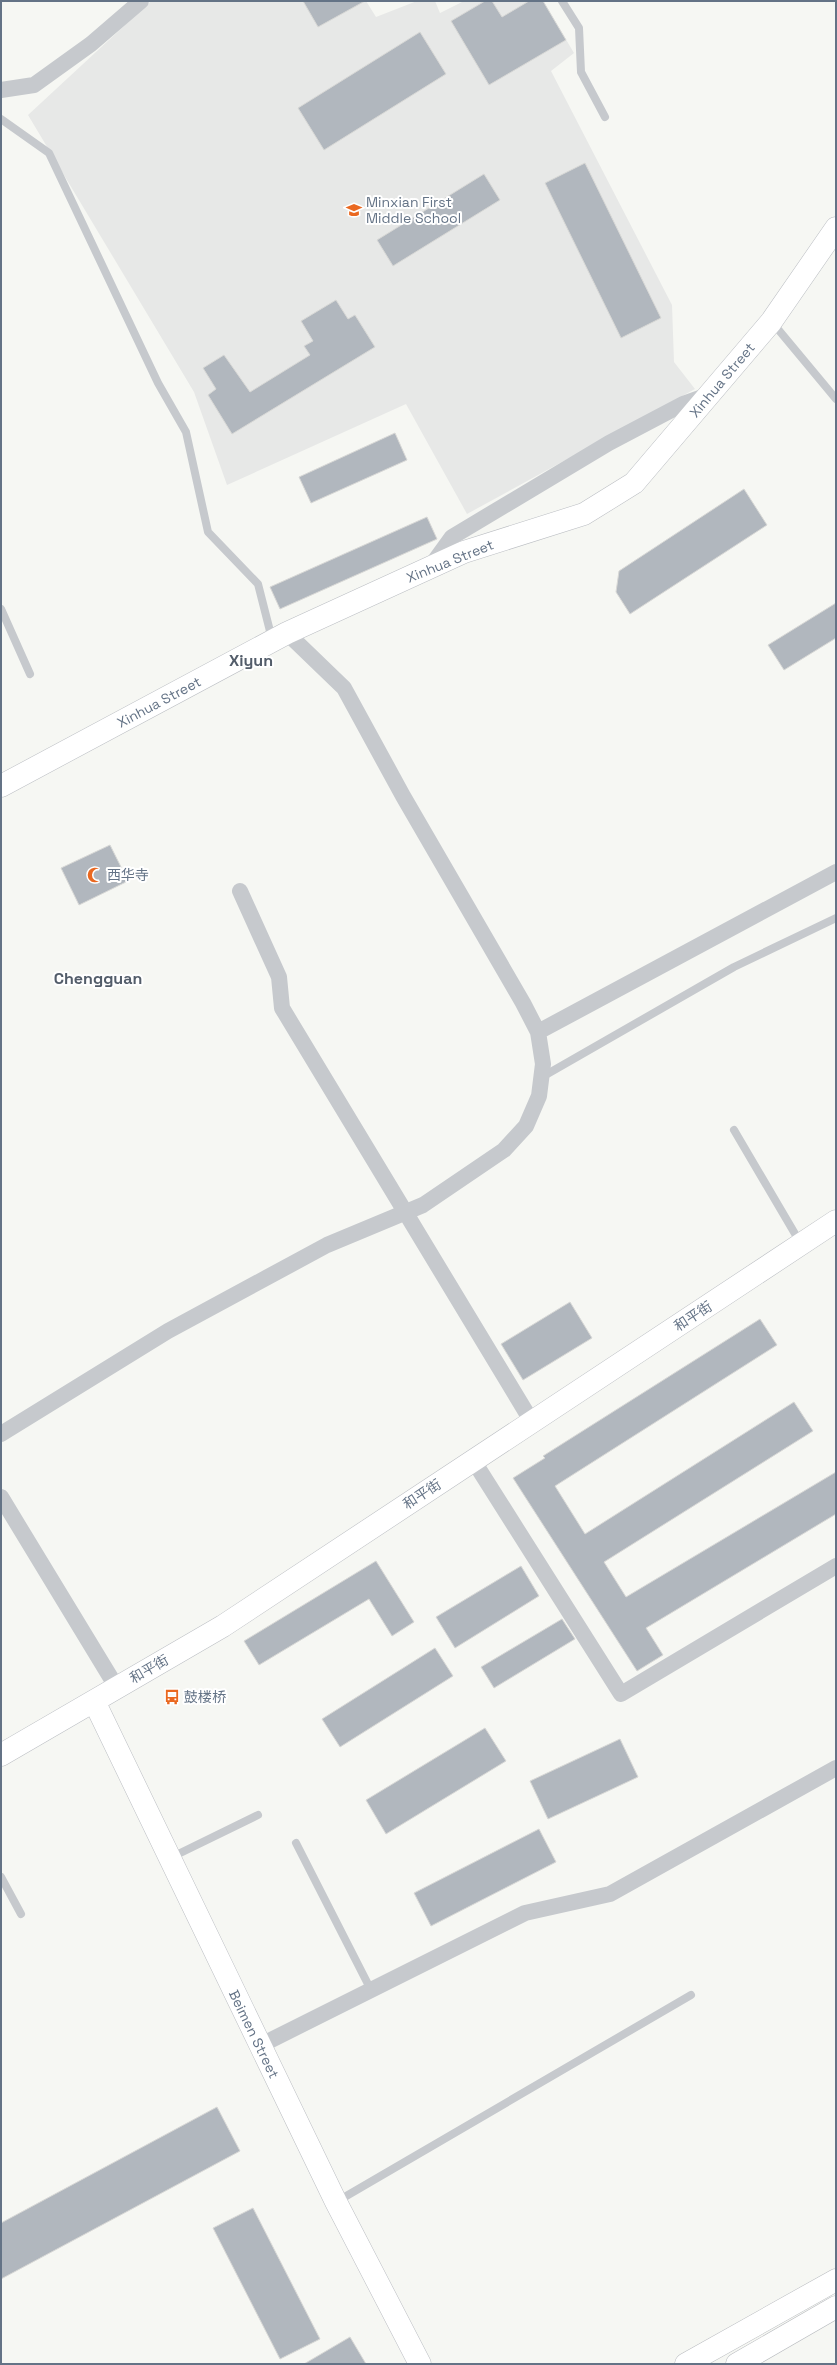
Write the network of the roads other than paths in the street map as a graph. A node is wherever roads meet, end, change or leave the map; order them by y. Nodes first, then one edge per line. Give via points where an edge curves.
1 (141, 1) edge
2 (562, 1) edge
3 (1, 90) edge
4 (605, 117) dead end
5 (1, 119) edge
6 (836, 228) edge
7 (771, 322) junction
8 (710, 394) junction
9 (836, 399) edge
10 (430, 567) junction
11 (1, 609) edge
12 (280, 637) junction
13 (30, 674) dead end
14 (1, 786) edge
15 (836, 872) edge
16 (240, 891) dead end
17 (836, 918) edge
18 (538, 1032) junction
19 (541, 1077) junction
20 (734, 1130) dead end
21 (404, 1212) junction
22 (836, 1221) edge
23 (801, 1244) junction
24 (532, 1422) junction
25 (1, 1434) edge
26 (473, 1460) junction
27 (1, 1497) edge
28 (836, 1566) edge
29 (117, 1688) junction
30 (94, 1701) junction
31 (1, 1755) edge
32 (836, 1768) edge
33 (258, 1816) dead end
34 (296, 1843) dead end
35 (169, 1858) junction
36 (1, 1877) edge
37 (21, 1914) dead end
38 (371, 1990) junction
39 (691, 1995) dead end
40 (259, 2046) junction
41 (336, 2202) junction
42 (836, 2280) edge
43 (836, 2307) edge
44 (420, 2364) edge
45 (686, 2364) edge
46 (737, 2364) edge

1 - 3 street via 91,44 34,85
2 - 4 lane via 578,28 581,72
5 - 12 lane via 49,153 158,383 186,432 208,532 258,584
6 - 7 street, Xinhua Street
7 - 8 street, Xinhua Street
7 - 9 lane
8 - 10 street via 683,404 609,443 452,538
8 - 10 street, Xinhua Street via 634,483 584,514 464,552
10 - 12 street, Xinhua Street
11 - 13 lane
12 - 14 street, Xinhua Street
12 - 18 street via 344,688
15 - 18 street
16 - 21 street via 278,977 282,1008
17 - 19 lane via 734,967
18 - 19 street via 543,1064
19 - 21 street via 539,1096 526,1126 504,1150 423,1204
20 - 23 lane
21 - 24 street
21 - 25 street via 327,1245 168,1331
22 - 23 street, 和平街
23 - 24 street, 和平街
24 - 26 street, 和平街
26 - 28 street via 621,1694
26 - 29 street, 和平街 via 223,1626
27 - 29 street
29 - 30 street, 和平街
30 - 31 street, 和平街
30 - 35 street, Beimen Street
32 - 38 street via 610,1894 525,1913
33 - 35 lane
34 - 38 lane
35 - 40 street, Beimen Street
36 - 37 lane
38 - 40 street
39 - 41 lane
40 - 41 street, Beimen Street
41 - 44 street, Beimen Street
42 - 45 street
43 - 46 street

